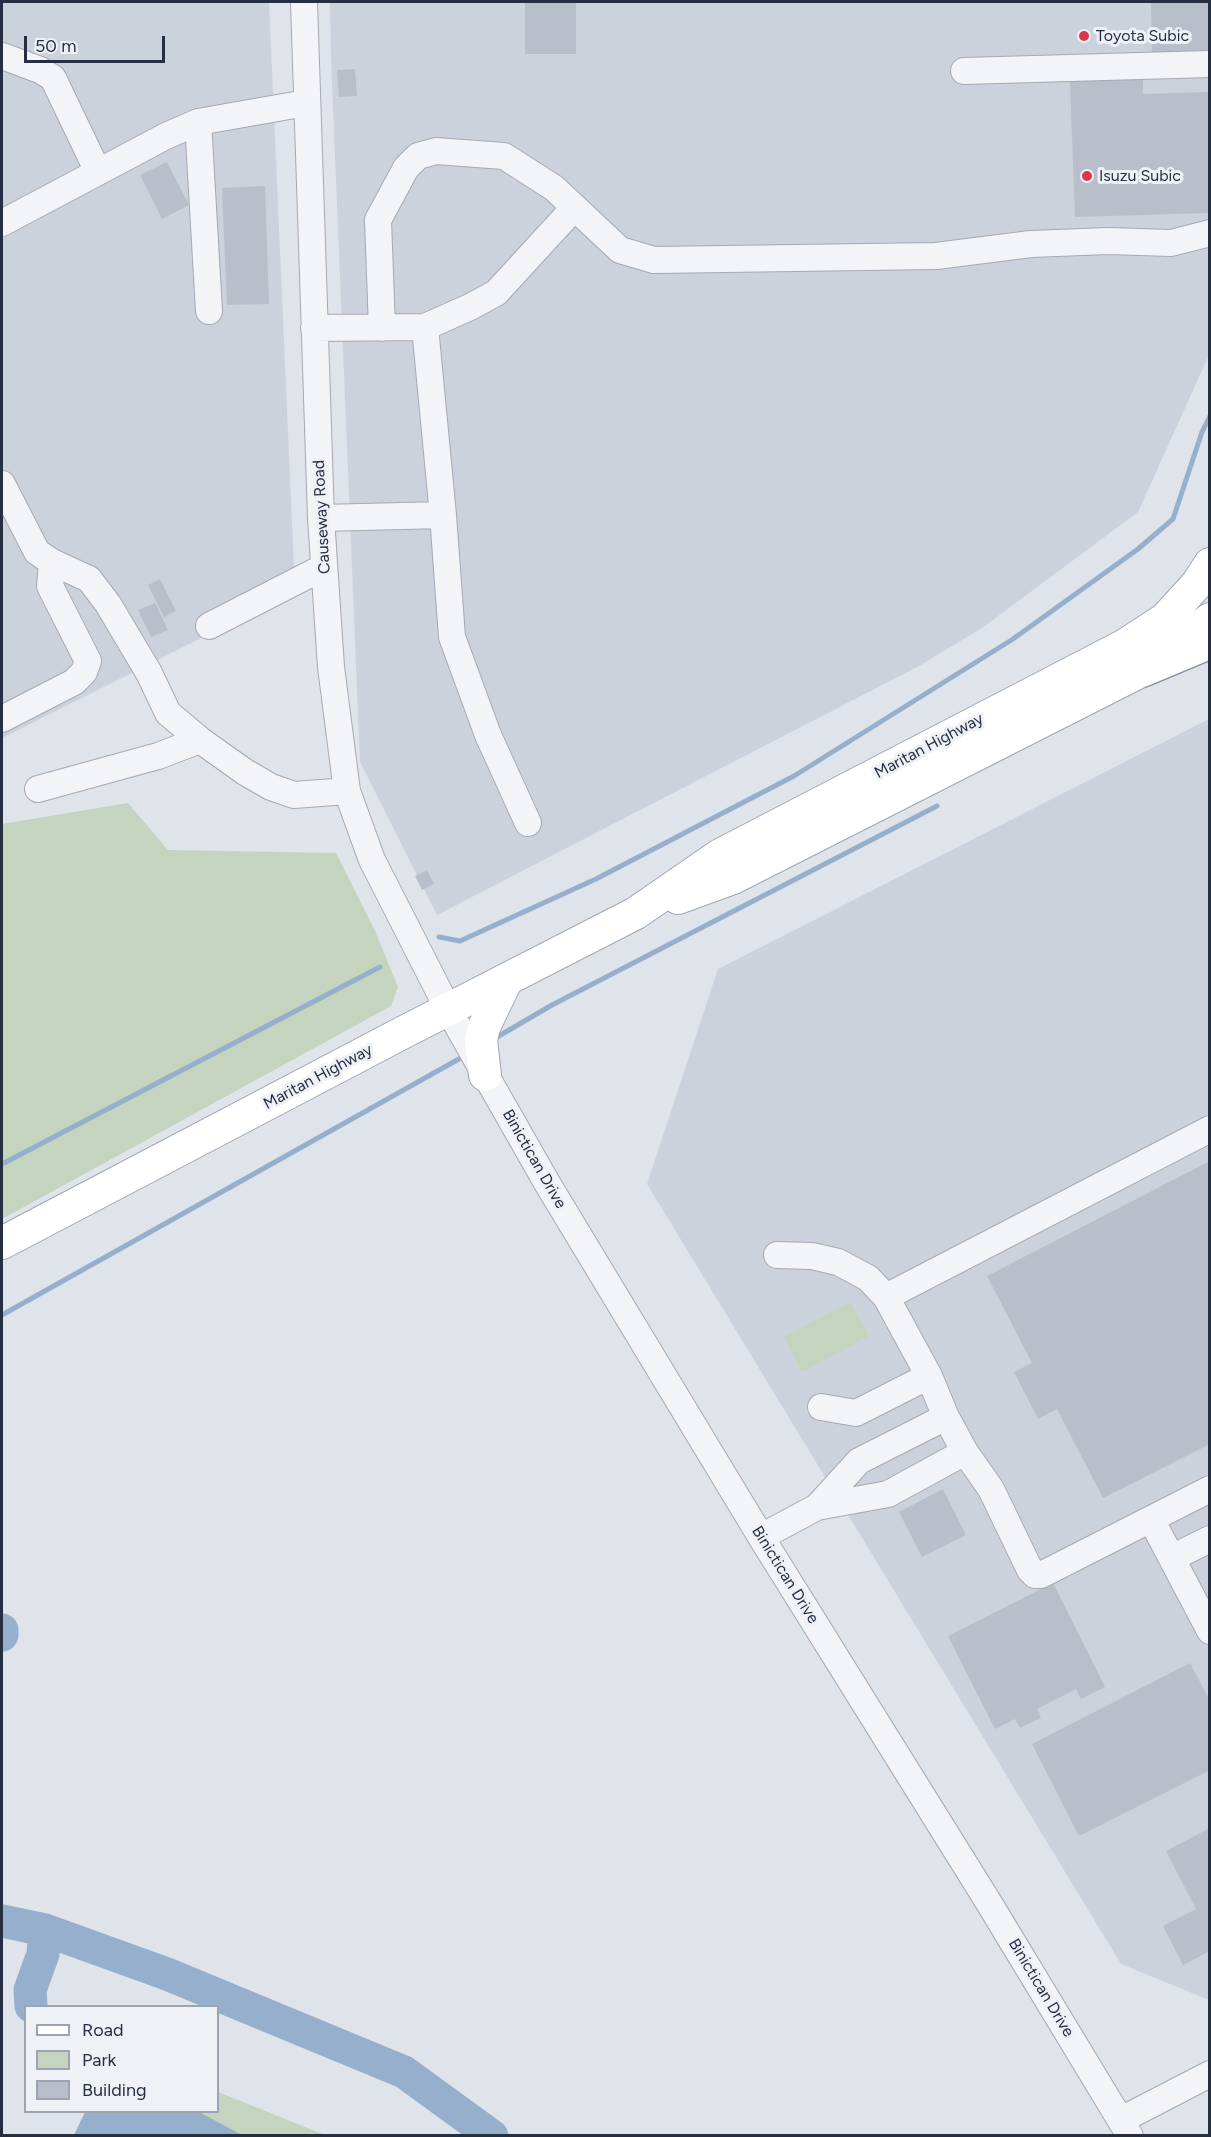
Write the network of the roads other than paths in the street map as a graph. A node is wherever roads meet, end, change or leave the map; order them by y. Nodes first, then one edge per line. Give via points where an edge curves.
1 (304, 2) edge
2 (2, 56) edge
3 (1209, 64) edge
4 (964, 71) dead end
5 (306, 103) junction
6 (198, 122) junction
7 (98, 171) junction
8 (574, 208) junction
9 (2, 223) edge
10 (1209, 232) edge
11 (209, 311) dead end
12 (382, 327) junction
13 (425, 327) junction
14 (314, 328) junction
15 (2, 484) edge
16 (443, 515) junction
17 (321, 518) junction
18 (52, 562) junction
19 (1209, 564) edge
20 (324, 567) junction
21 (1209, 619) edge
22 (209, 626) dead end
23 (1209, 642) edge
24 (1143, 670) junction
25 (2, 719) edge
26 (200, 740) junction
27 (38, 789) dead end
28 (347, 791) junction
29 (528, 824) dead end
30 (636, 913) junction
31 (507, 979) junction
32 (448, 1009) junction
33 (485, 1075) junction
34 (1209, 1129) edge
35 (2, 1243) edge
36 (777, 1255) dead end
37 (886, 1297) junction
38 (929, 1376) junction
39 (821, 1407) dead end
40 (946, 1417) junction
41 (965, 1452) junction
42 (1209, 1489) edge
43 (817, 1507) junction
44 (1151, 1519) junction
45 (761, 1537) junction
46 (1209, 1539) edge
47 (1172, 1558) junction
48 (1209, 1631) edge
49 (1209, 2074) edge
50 (1125, 2128) edge

1 - 5 street, Causeway Road
2 - 7 street via 53,78
3 - 4 street
5 - 6 street
5 - 14 street, Causeway Road
6 - 7 street
6 - 11 street
7 - 9 street
8 - 10 street via 620,250 654,260 936,256 1031,244 1171,243
8 - 12 street via 554,188 504,156 436,151 418,156 406,168 378,220
8 - 13 street via 496,293
12 - 13 street
12 - 14 street
13 - 16 street
14 - 17 street, Causeway Road
15 - 18 street via 37,552
16 - 17 street
16 - 29 street via 452,637 488,735
17 - 20 street, Causeway Road
18 - 25 street via 50,586 88,661 74,682
18 - 26 street via 89,579 143,663 168,713
19 - 30 main road, Maritan Highway via 1197,584 1165,619 1125,645 720,855
20 - 22 street
20 - 28 street, Causeway Road via 331,667
21 - 24 main road, Maritan Highway
23 - 24 highway
24 - 30 main road, Maritan Highway via 733,878
26 - 27 street via 158,756
26 - 28 street via 245,772 294,795
28 - 32 street, Causeway Road via 372,860
30 - 31 main road, Maritan Highway
31 - 32 main road, Maritan Highway
31 - 33 main road via 481,1040
32 - 33 street, Binictican Drive
32 - 35 main road, Maritan Highway
33 - 45 street, Binictican Drive
34 - 37 street
36 - 37 street via 838,1262 868,1278
37 - 38 street
38 - 39 street via 856,1413
38 - 40 street
40 - 41 street
40 - 43 street via 859,1461
41 - 43 street via 888,1494
41 - 44 street via 991,1490 1035,1575
42 - 44 street
43 - 45 street
44 - 47 street
45 - 50 street, Binictican Drive
46 - 47 street
47 - 48 street
49 - 50 street

